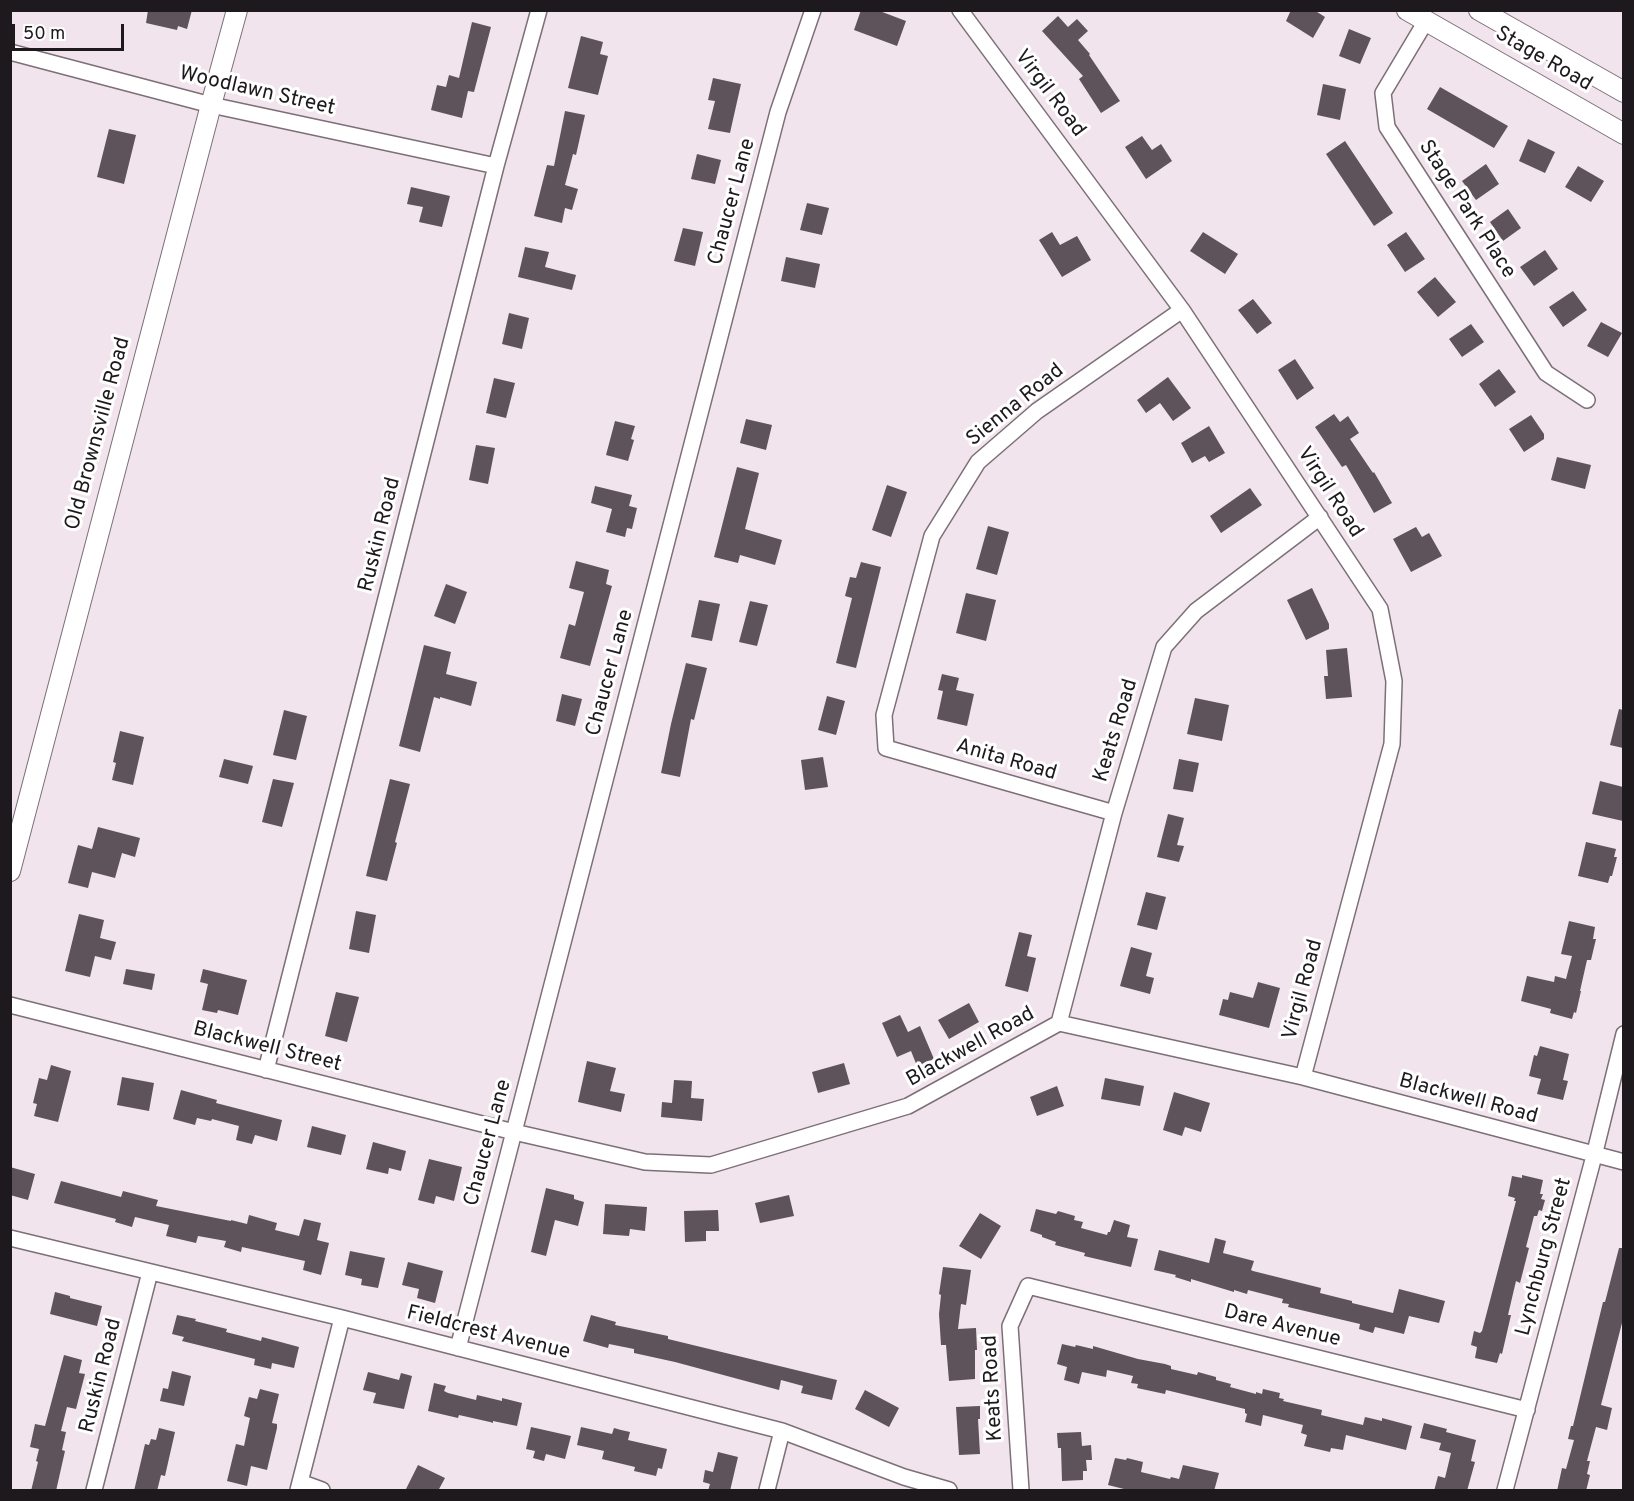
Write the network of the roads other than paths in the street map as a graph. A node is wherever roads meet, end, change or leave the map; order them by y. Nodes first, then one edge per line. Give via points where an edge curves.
1 (237, 10) edge
2 (539, 10) edge
3 (813, 10) edge
4 (960, 10) edge
5 (1407, 10) edge
6 (1487, 12) edge
7 (1426, 21) junction
8 (10, 52) edge
9 (1623, 93) edge
10 (211, 105) junction
11 (1623, 134) edge
12 (496, 166) junction
13 (1182, 310) junction
14 (1587, 400) dead end
15 (1320, 518) junction
16 (886, 748) joint
17 (1114, 813) junction
18 (17, 814) edge
19 (10, 871) edge
20 (10, 1005) edge
21 (1059, 1023) junction
22 (1623, 1034) edge
23 (266, 1070) junction
24 (1303, 1077) junction
25 (514, 1131) junction
26 (1594, 1156) junction
27 (1623, 1162) edge
28 (10, 1238) edge
29 (150, 1272) junction
30 (1028, 1286) joint
31 (342, 1318) junction
32 (458, 1348) junction
33 (1527, 1410) junction
34 (782, 1431) junction
35 (299, 1486) edge
36 (94, 1491) edge
37 (322, 1491) edge
38 (767, 1491) edge
39 (949, 1491) edge
40 (1021, 1491) edge
41 (1504, 1491) edge

1 - 10 main road, Old Brownsville Road
2 - 12 street, Ruskin Road
3 - 25 street, Chaucer Lane via 778,112
4 - 13 street, Virgil Road
5 - 7 main road, Stage Road
6 - 9 main road, Stage Road
7 - 11 main road, Stage Road
7 - 14 street, Stage Park Place via 1383,93 1387,127 1546,373
8 - 10 street, Woodlawn Street
10 - 12 street, Woodlawn Street
10 - 18 main road, Old Brownsville Road
12 - 23 street, Ruskin Road
13 - 15 street, Virgil Road
13 - 16 street, Sienna Road via 1037,411 978,462 932,536 884,715
15 - 17 street, Keats Road via 1196,612 1164,647
15 - 24 street, Virgil Road via 1380,609 1394,681 1392,744
16 - 17 street, Anita Road
17 - 21 street, Keats Road
18 - 19 main road, Old Brownsville Road
20 - 23 street, Blackwell Street
21 - 24 street, Blackwell Road
21 - 25 street, Blackwell Road via 908,1107 711,1165 645,1162
22 - 26 street, Lynchburg Street
23 - 25 street, Blackwell Street
24 - 26 street, Blackwell Road
25 - 32 street, Chaucer Lane
26 - 27 street, Blackwell Road
26 - 33 street, Lynchburg Street
28 - 29 street, Fieldcrest Avenue
29 - 31 street, Fieldcrest Avenue
29 - 36 street, Ruskin Road
30 - 33 street, Dare Avenue
30 - 40 street, Keats Road via 1010,1326
31 - 32 street, Fieldcrest Avenue
31 - 35 street
32 - 34 street, Fieldcrest Avenue
33 - 41 street, Lynchburg Street
34 - 38 street
34 - 39 street, Fieldcrest Avenue
35 - 37 street

